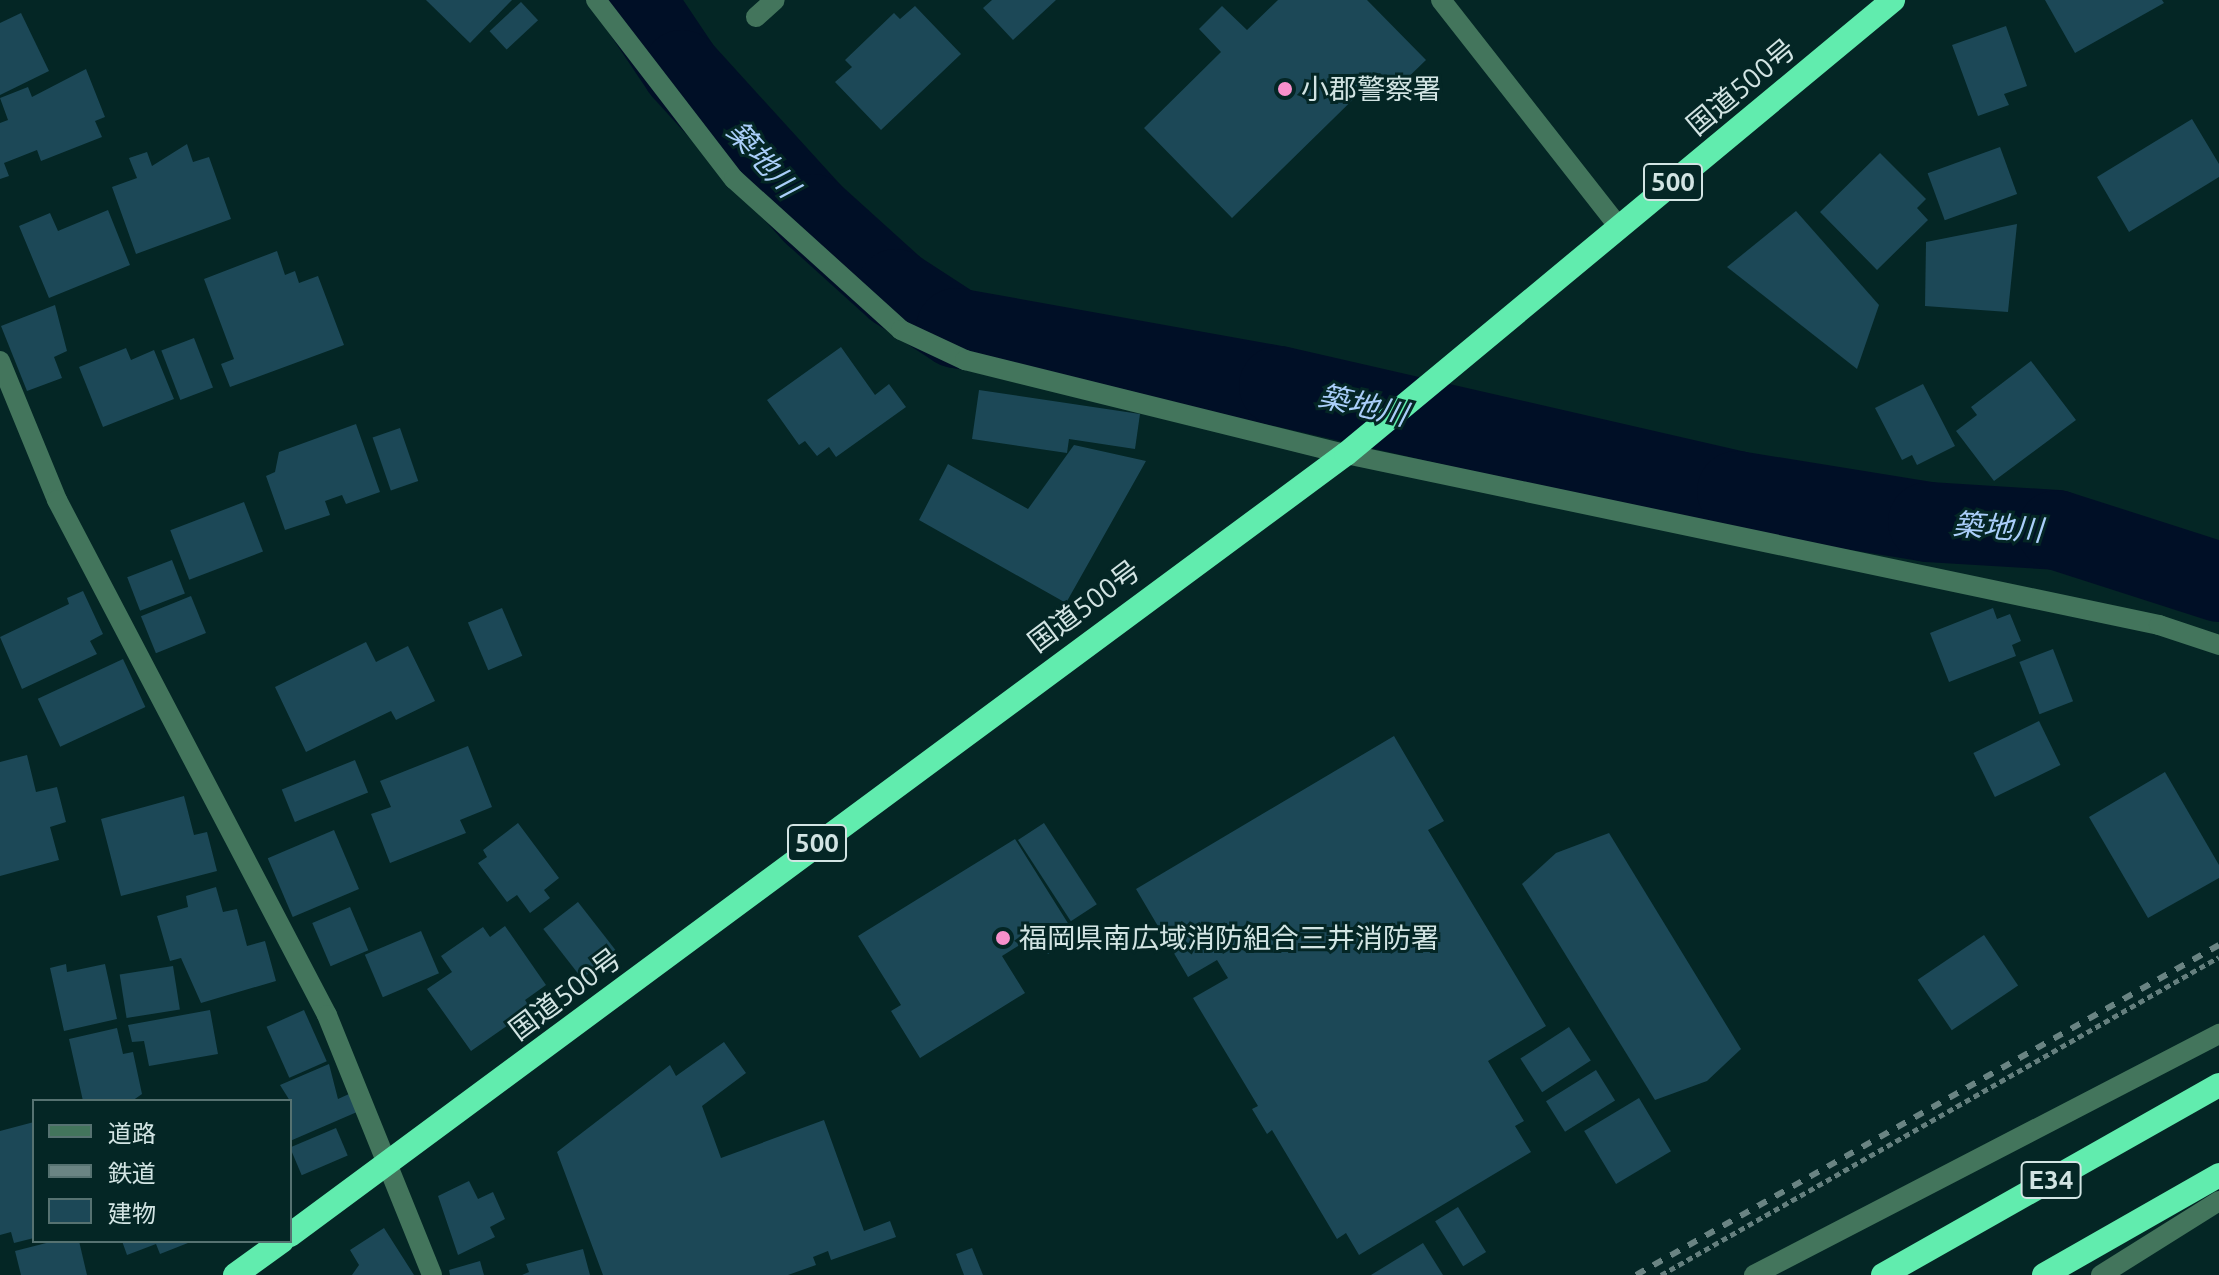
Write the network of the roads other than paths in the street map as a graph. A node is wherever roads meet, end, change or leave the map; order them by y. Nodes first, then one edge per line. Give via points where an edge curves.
1 (596, 0) edge
2 (775, 0) edge
3 (1441, 0) edge
4 (1893, 0) edge
5 (756, 17) dead end
6 (1619, 227) junction
7 (0, 361) edge
8 (1346, 454) junction
9 (2219, 645) edge
10 (2219, 1034) edge
11 (2219, 1085) edge
12 (391, 1162) junction
13 (2219, 1175) edge
14 (2219, 1201) edge
15 (292, 1234) edge
16 (279, 1243) edge
17 (235, 1275) edge
18 (432, 1275) edge
19 (1754, 1275) edge
20 (1883, 1275) edge
21 (2044, 1275) edge
22 (2101, 1275) edge

1 - 8 street via 734,179 901,330 965,360
2 - 5 street
3 - 6 street
4 - 6 highway, 国道500号 / 500
6 - 8 highway, 国道500号 / 500
7 - 12 street via 57,500 327,1015
8 - 9 street via 2159,625
8 - 12 highway, 国道500号 / 500 via 1264,509
10 - 19 street
11 - 20 highway, E34
12 - 15 highway, 国道500号 / 500
12 - 18 street
13 - 21 highway
14 - 22 street
16 - 17 highway

